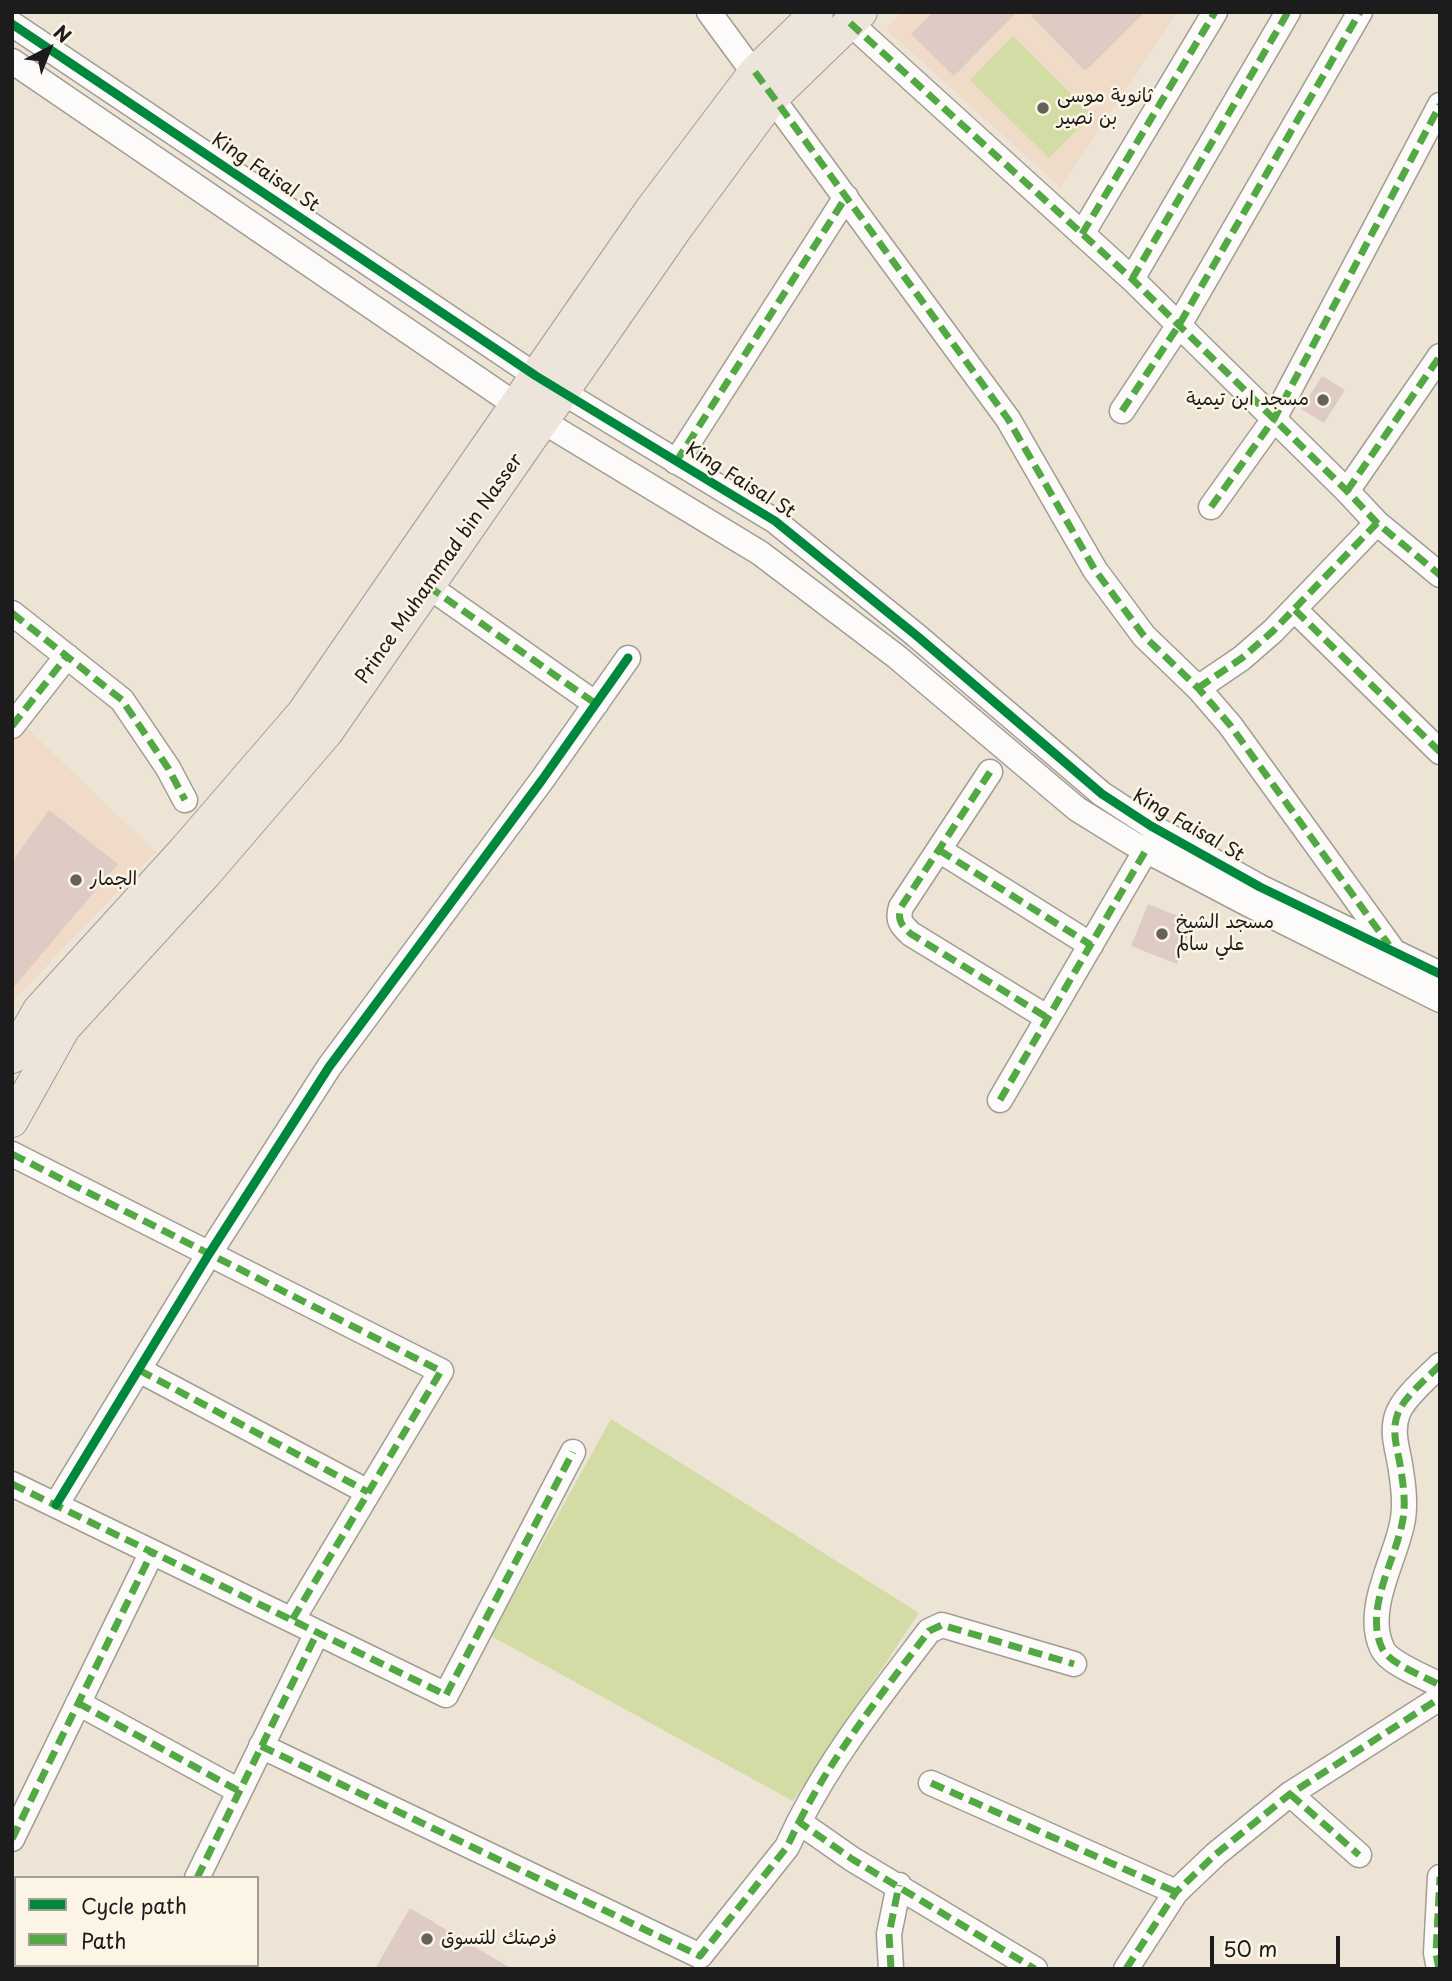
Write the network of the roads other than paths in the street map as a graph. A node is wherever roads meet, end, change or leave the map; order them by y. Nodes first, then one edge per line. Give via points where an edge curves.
1 (709, 12) edge
2 (817, 12) edge
3 (1215, 12) edge
4 (1288, 12) edge
5 (1360, 12) edge
6 (855, 18) edge
7 (12, 24) edge
8 (12, 61) edge
9 (755, 72) junction
10 (773, 97) junction
11 (1440, 105) edge
12 (846, 197) junction
13 (1083, 234) junction
14 (1132, 279) junction
15 (1179, 325) junction
16 (1440, 356) edge
17 (536, 376) junction
18 (562, 392) junction
19 (516, 405) junction
20 (1122, 411) dead end
21 (1274, 419) junction
22 (542, 421) junction
23 (676, 461) junction
24 (1347, 491) junction
25 (1211, 507) dead end
26 (1377, 523) junction
27 (1440, 575) edge
28 (428, 586) junction
29 (1295, 610) junction
30 (12, 612) edge
31 (67, 656) junction
32 (628, 658) dead end
33 (1198, 688) junction
34 (596, 704) junction
35 (12, 726) edge
36 (1440, 752) edge
37 (990, 772) dead end
38 (185, 800) dead end
39 (939, 850) junction
40 (1146, 850) junction
41 (1091, 945) junction
42 (1394, 952) junction
43 (1440, 974) edge
44 (1440, 1000) edge
45 (1048, 1018) junction
46 (12, 1057) edge
47 (1000, 1100) dead end
48 (12, 1121) edge
49 (12, 1154) edge
50 (209, 1254) junction
51 (1440, 1365) edge
52 (139, 1370) junction
53 (573, 1452) dead end
54 (12, 1484) edge
55 (368, 1492) junction
56 (56, 1505) junction
57 (152, 1552) junction
58 (292, 1620) junction
59 (317, 1633) junction
60 (1074, 1664) dead end
61 (1440, 1685) edge
62 (1440, 1698) edge
63 (78, 1703) junction
64 (261, 1746) junction
65 (932, 1783) dead end
66 (239, 1791) junction
67 (1290, 1794) junction
68 (799, 1822) junction
69 (12, 1839) edge
70 (1359, 1855) dead end
71 (198, 1876) edge
72 (1440, 1877) edge
73 (899, 1885) junction
74 (1176, 1892) junction
75 (891, 1969) edge
76 (1035, 1969) edge
77 (1126, 1969) edge
78 (1439, 1969) edge

1 - 9 street
2 - 9 main road, Prince Muhammad bin Nasser
3 - 13 street
4 - 14 street
5 - 15 street
6 - 10 main road, Prince Muhammad bin Nasser
6 - 13 street
7 - 17 street, King Faisal St
8 - 19 street, King Faisal St
9 - 10 street
9 - 17 main road, Prince Muhammad bin Nasser via 650,211
10 - 12 street
10 - 18 main road, Prince Muhammad bin Nasser
11 - 21 street
12 - 23 street
12 - 33 street via 1008,419 1095,570 1144,636
13 - 14 street
14 - 15 street
15 - 20 street
15 - 21 street
16 - 24 street
17 - 18 street, King Faisal St
17 - 19 main road, Prince Muhammad bin Nasser
18 - 22 main road, Prince Muhammad bin Nasser
18 - 23 street, King Faisal St
19 - 22 street, King Faisal St
19 - 46 main road, Prince Muhammad bin Nasser via 303,713 38,1010
21 - 24 street
21 - 25 street
22 - 28 main road, Prince Muhammad bin Nasser
22 - 40 street, King Faisal St via 760,553 897,657 1077,809
23 - 42 street, King Faisal St via 775,521 1102,794 1260,887
24 - 26 street
26 - 27 street
26 - 29 street
28 - 34 street
28 - 48 main road, Prince Muhammad bin Nasser via 327,732 64,1028
29 - 33 street
29 - 36 street
30 - 31 street
31 - 35 street
31 - 38 street via 122,700
32 - 34 street
33 - 42 street via 1230,725
34 - 50 street via 328,1067
37 - 39 street
39 - 41 street
39 - 45 street via 901,907 902,925
40 - 41 street
40 - 44 street, King Faisal St
41 - 45 street
42 - 43 street, King Faisal St
45 - 47 street
49 - 50 street
50 - 52 street
50 - 55 street via 441,1371
51 - 61 street via 1398,1413 1394,1441 1405,1503 1381,1588 1378,1632 1382,1650
52 - 55 street
52 - 56 street
53 - 59 street via 446,1696
54 - 56 street
55 - 58 street
56 - 57 street
57 - 58 street
57 - 63 street
58 - 59 street
59 - 64 street
60 - 68 street via 942,1625 929,1631 862,1720
62 - 67 street
63 - 66 street
63 - 69 street
64 - 66 street
64 - 68 street via 700,1956 787,1847
65 - 74 street
66 - 71 street
67 - 70 street
67 - 74 street
68 - 73 street
72 - 78 street
73 - 75 street via 889,1934
73 - 76 street
74 - 77 street

